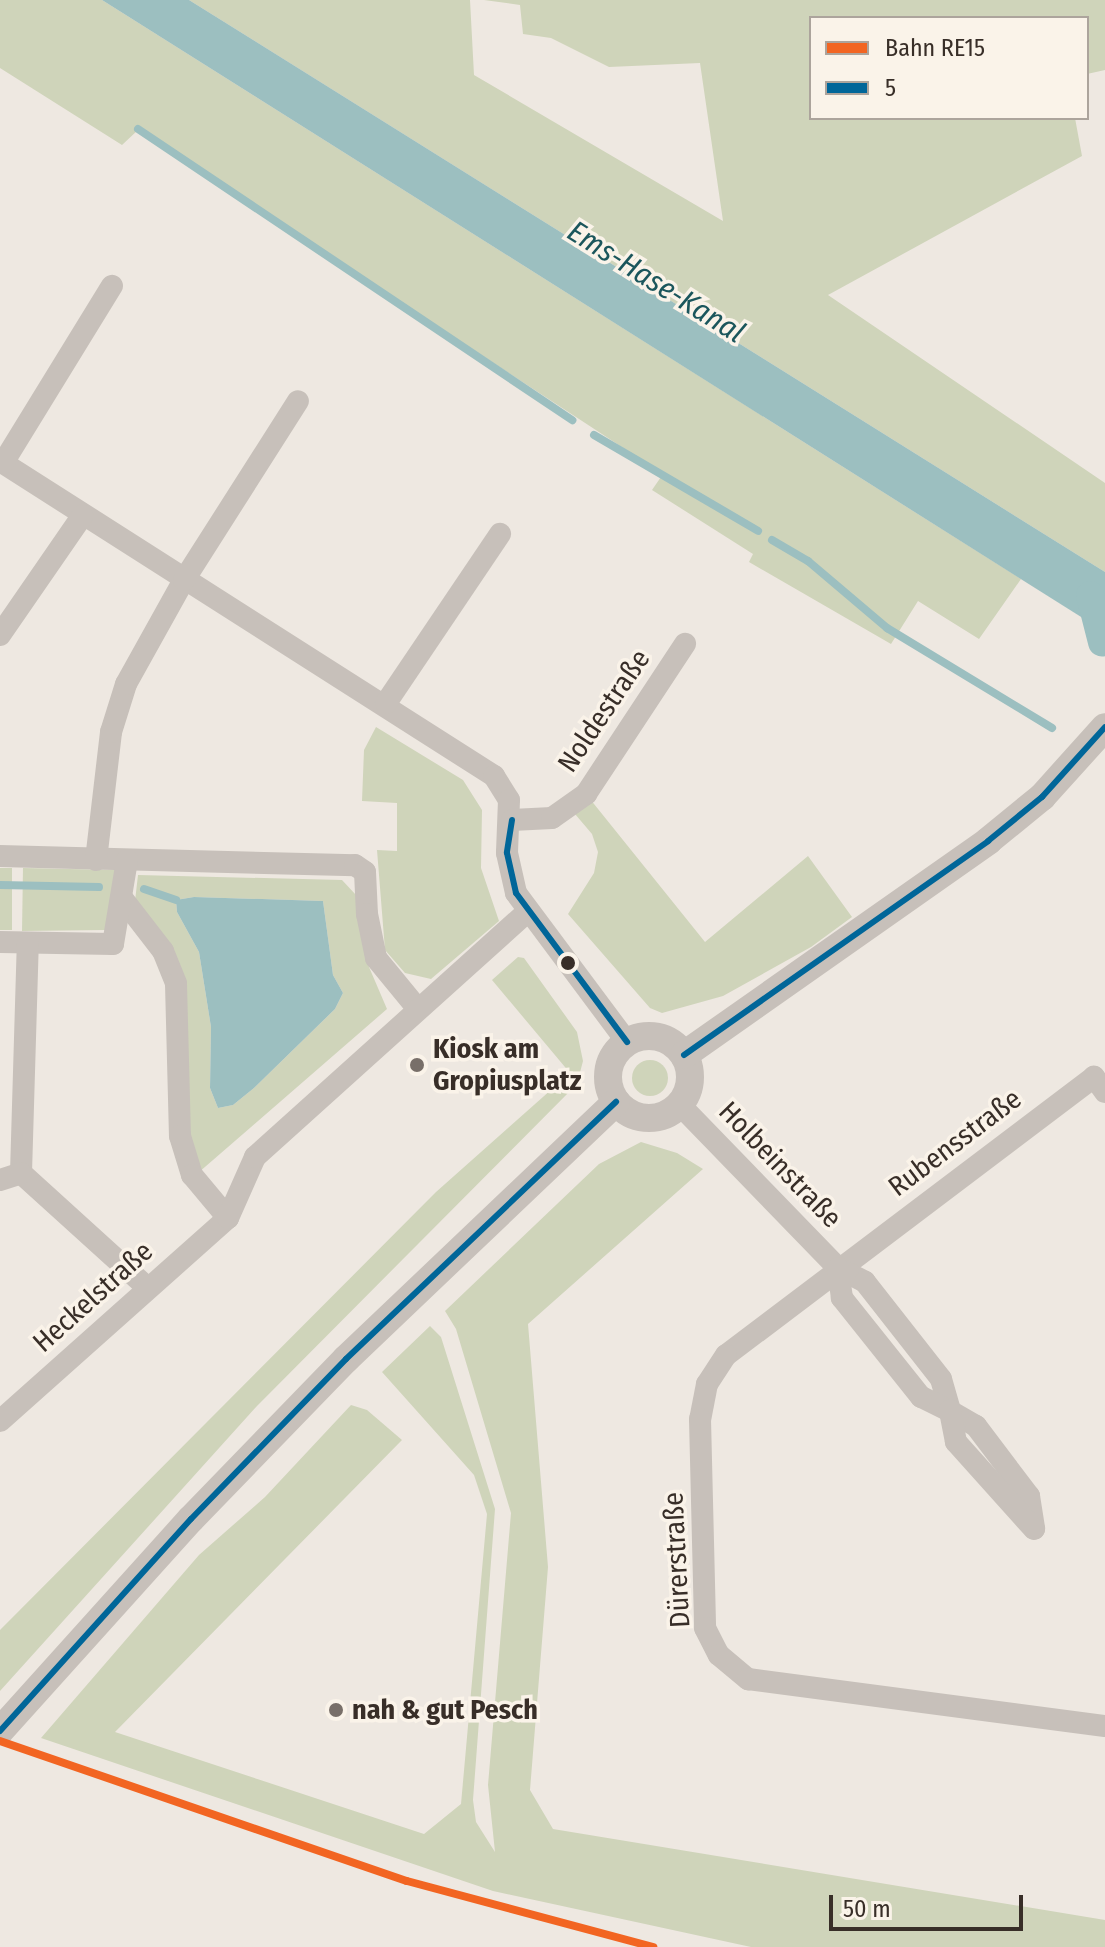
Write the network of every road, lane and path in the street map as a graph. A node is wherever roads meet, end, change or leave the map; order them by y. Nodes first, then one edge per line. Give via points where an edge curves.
1 (112, 286) dead end
2 (298, 401) dead end
3 (1, 462) edge
4 (82, 516) junction
5 (500, 534) dead end
6 (184, 580) junction
7 (0, 635) edge
8 (685, 644) dead end
9 (386, 703) junction
10 (1105, 727) edge
11 (512, 820) junction
12 (0, 856) edge
13 (96, 860) junction
14 (127, 860) junction
15 (122, 898) junction
16 (527, 912) junction
17 (0, 942) edge
18 (28, 943) junction
19 (417, 1008) junction
20 (627, 1042) junction
21 (684, 1055) junction
22 (1101, 1079) edge
23 (616, 1102) junction
24 (680, 1105) junction
25 (11, 1177) edge
26 (228, 1218) junction
27 (838, 1268) junction
28 (148, 1288) junction
29 (950, 1411) junction
30 (0, 1421) edge
31 (1105, 1726) edge
32 (0, 1731) edge

1 - 3 street
2 - 6 street
3 - 4 street
4 - 6 street
4 - 7 street
5 - 9 street
6 - 9 street
6 - 13 street via 126,684 111,732
8 - 11 street, Noldestraße via 586,794 552,818
9 - 11 street via 494,776 509,800
10 - 21 street via 1042,797 988,841
11 - 16 street via 509,874
12 - 13 street
13 - 14 street
14 - 15 street
14 - 19 street via 355,865 365,872 376,958
15 - 18 street via 113,944
15 - 26 street via 163,951 176,984 180,1136 192,1175
16 - 19 street
16 - 20 street
17 - 18 street
18 - 25 street
19 - 26 street via 255,1157
20 - 21 street via 660,1037
20 - 23 street via 608,1071
21 - 24 street via 689,1086
22 - 27 street, Rubensstraße
23 - 24 street via 632,1115 649,1118
23 - 32 street via 337,1368 191,1519
24 - 27 street, Holbeinstraße
25 - 28 street
26 - 28 street, Heckelstraße
27 - 29 street, Holbeinstraße via 865,1282 884,1306 941,1379
27 - 31 street, Dürerstraße via 726,1355 707,1384 700,1419 705,1628 719,1655 748,1679
28 - 30 street, Heckelstraße
29 - 29 street, Holbeinstraße via 956,1442 1034,1529 1029,1496 976,1426

